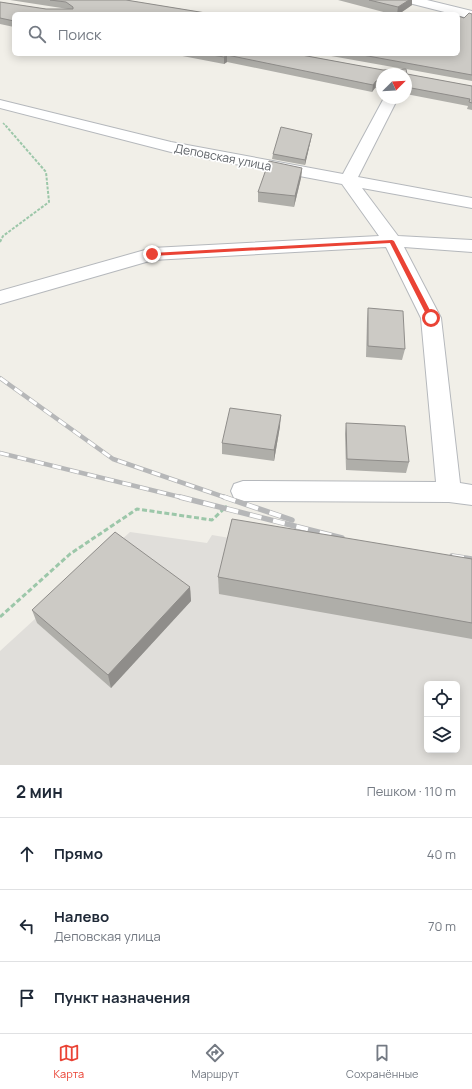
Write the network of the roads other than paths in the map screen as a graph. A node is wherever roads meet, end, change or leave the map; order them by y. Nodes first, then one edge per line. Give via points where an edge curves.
1 (413, 0) edge
2 (462, 0) edge
3 (447, 8) junction
4 (472, 15) edge
5 (0, 104) edge
6 (388, 104) edge
7 (348, 180) junction
8 (472, 202) edge
9 (392, 241) junction
10 (472, 246) edge
11 (0, 298) edge
12 (243, 491) road end
13 (461, 494) edge

1 - 3 street
2 - 3 street
3 - 4 street
5 - 7 street, Деповская улица via 170,147
6 - 7 street
7 - 8 street, Деповская улица
7 - 9 street
9 - 10 street
9 - 11 street via 152,254
9 - 13 street via 431,318
12 - 13 street

